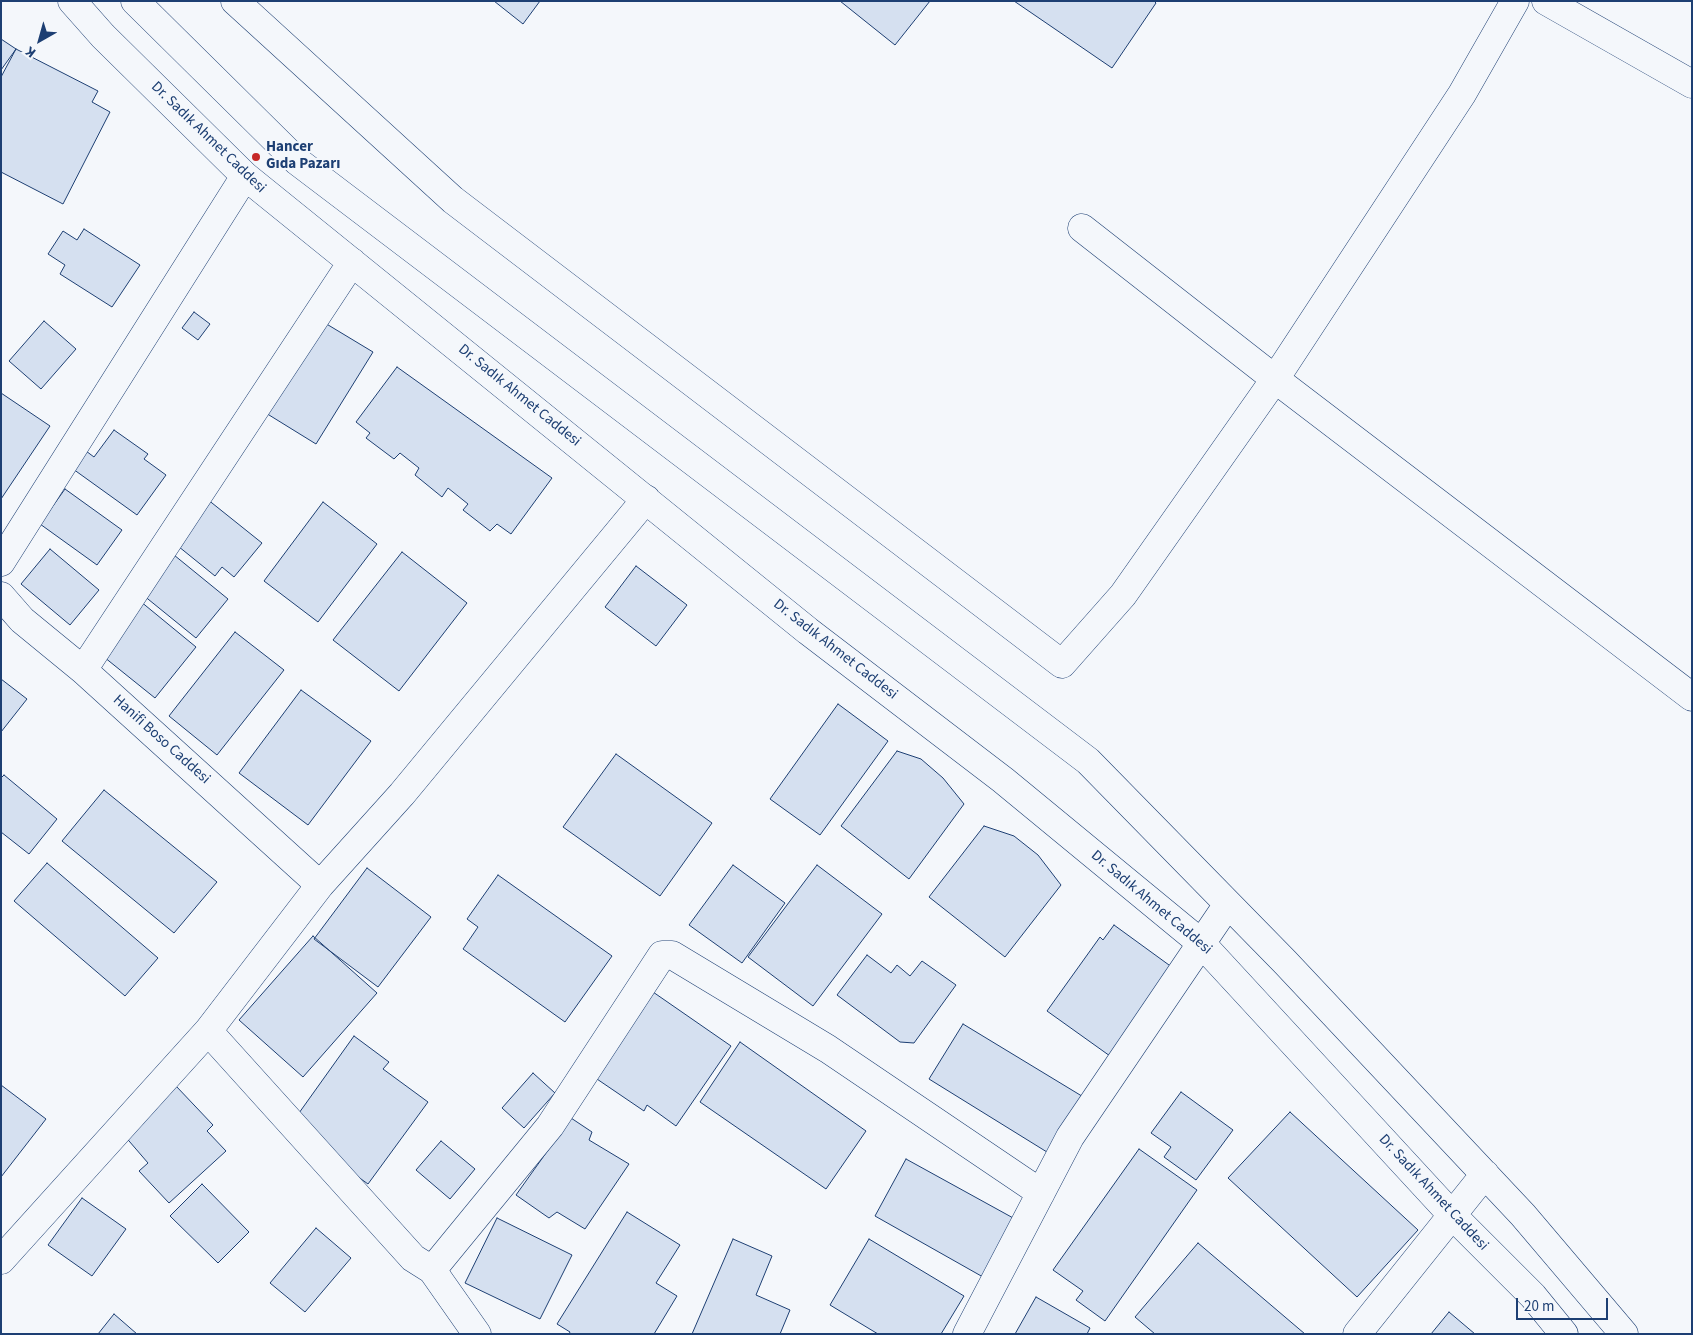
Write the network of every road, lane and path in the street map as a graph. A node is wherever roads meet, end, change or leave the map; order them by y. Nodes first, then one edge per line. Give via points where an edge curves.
1 (72, 1) edge
2 (135, 1) edge
3 (235, 1) edge
4 (1515, 1) edge
5 (1546, 1) edge
6 (1692, 84) edge
7 (245, 176) junction
8 (1082, 228) dead end
9 (352, 262) junction
10 (1275, 379) junction
11 (646, 499) junction
12 (1, 562) edge
13 (1, 596) edge
14 (83, 670) junction
15 (1692, 697) edge
16 (320, 885) junction
17 (1228, 904) junction
18 (1201, 943) junction
19 (208, 1031) junction
20 (1485, 1174) junction
21 (1041, 1193) junction
22 (1452, 1215) junction
23 (1, 1260) edge
24 (432, 1270) junction
25 (477, 1334) edge
26 (967, 1334) edge
27 (1357, 1334) edge
28 (1564, 1334) edge
29 (1624, 1334) edge

1 - 7 street, Dr. Sadık Ahmet Caddesi via 103,36
2 - 17 street via 297,161 1088,761
3 - 10 street via 453,200 1062,664 1123,595
4 - 10 street via 1462,94
5 - 6 street
7 - 9 street, Dr. Sadık Ahmet Caddesi
7 - 12 street
8 - 10 street
9 - 11 street, Dr. Sadık Ahmet Caddesi
9 - 14 street
10 - 15 street
11 - 16 street via 402,794
11 - 18 street, Dr. Sadık Ahmet Caddesi via 808,631 1003,780
13 - 14 street, Hanifi Boso Caddesi via 22,620
14 - 16 street, Hanifi Boso Caddesi
16 - 19 street
17 - 18 street
17 - 20 street
18 - 21 street via 1070,1137
18 - 22 street, Dr. Sadık Ahmet Caddesi
19 - 23 street
19 - 24 street via 413,1258
20 - 22 street
20 - 29 street
21 - 24 street via 828,1049 672,955 662,955 550,1126
21 - 26 street
22 - 27 street
22 - 28 street, Dr. Sadık Ahmet Caddesi via 1533,1296
24 - 25 street

